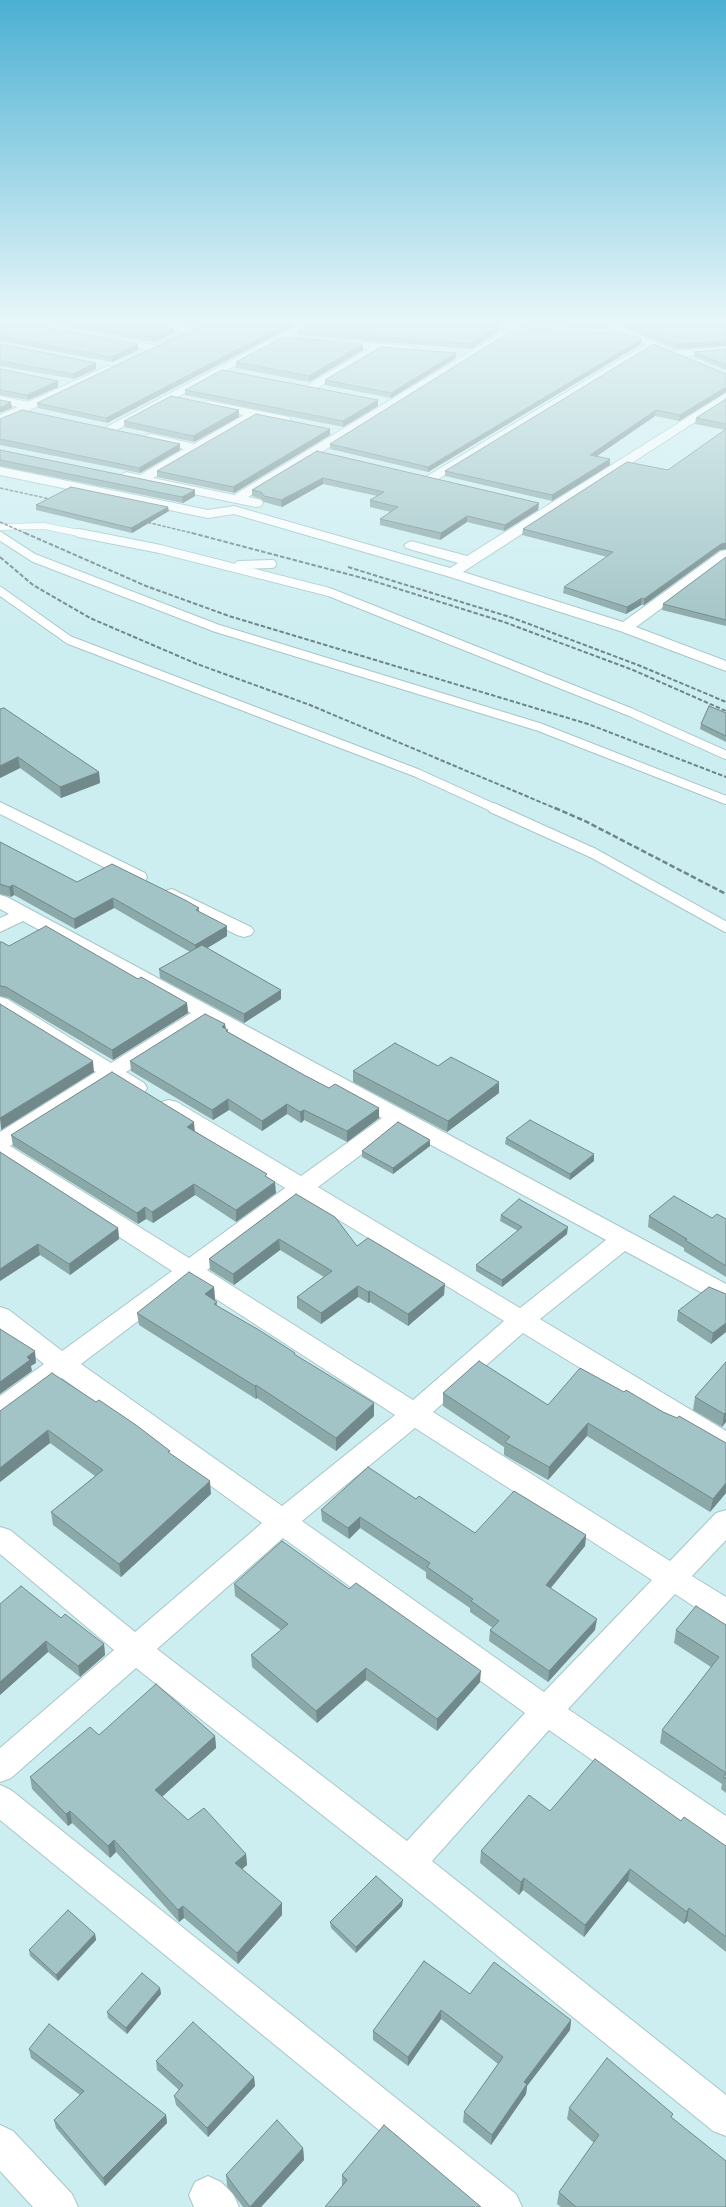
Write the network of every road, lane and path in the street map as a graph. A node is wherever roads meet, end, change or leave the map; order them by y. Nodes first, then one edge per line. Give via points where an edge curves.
1 (120, 423) edge
2 (239, 423) edge
3 (295, 423) edge
4 (362, 423) edge
5 (521, 423) edge
6 (685, 423) edge
7 (300, 424) edge
8 (94, 426) edge
9 (109, 429) junction
10 (330, 430) edge
11 (345, 433) junction
12 (195, 448) junction
13 (314, 451) junction
14 (330, 454) edge
15 (0, 471) edge
16 (112, 473) edge
17 (415, 474) edge
18 (430, 478) junction
19 (142, 479) junction
20 (446, 481) edge
21 (238, 498) junction
22 (537, 504) edge
23 (269, 506) edge
24 (552, 508) junction
25 (0, 527) edge
26 (0, 536) edge
27 (399, 542) dead end
28 (726, 554) edge
29 (468, 561) junction
30 (272, 564) dead end
31 (224, 565) junction
32 (711, 566) junction
33 (726, 570) edge
34 (452, 573) junction
35 (0, 591) edge
36 (625, 628) junction
37 (726, 666) edge
38 (726, 755) edge
39 (726, 800) edge
40 (0, 808) edge
41 (0, 902) edge
42 (23, 914) junction
43 (0, 926) edge
44 (726, 927) edge
45 (244, 931) dead end
46 (0, 1003) edge
47 (206, 1013) junction
48 (111, 1072) junction
49 (397, 1117) junction
50 (0, 1142) edge
51 (0, 1150) edge
52 (302, 1187) junction
53 (624, 1239) junction
54 (188, 1271) junction
55 (726, 1295) edge
56 (0, 1316) edge
57 (522, 1320) junction
58 (62, 1364) junction
59 (0, 1410) edge
60 (414, 1414) junction
61 (726, 1444) edge
62 (726, 1521) edge
63 (282, 1522) junction
64 (0, 1538) edge
65 (673, 1577) junction
66 (726, 1612) edge
67 (136, 1650) junction
68 (546, 1711) junction
69 (0, 1768) edge
70 (0, 1800) edge
71 (726, 1834) edge
72 (409, 1863) junction
73 (726, 2118) edge
74 (0, 2144) edge
75 (59, 2207) edge
76 (503, 2207) edge

1 - 9 street
2 - 12 street
3 - 7 street
4 - 11 street
5 - 18 street
6 - 24 street
8 - 9 street
9 - 12 street
10 - 11 street
11 - 13 street
12 - 19 street
13 - 14 street
13 - 21 street
15 - 34 street via 208,514 234,510
16 - 19 street
17 - 18 street
18 - 20 street
19 - 21 street
21 - 23 street
22 - 24 street
24 - 29 street
25 - 31 lane via 44,526 160,549
26 - 39 lane via 34,558 216,628 539,727
27 - 29 street
28 - 32 street
29 - 34 street
30 - 31 lane
31 - 38 lane via 336,594 630,712
32 - 33 street
32 - 36 street
34 - 36 street
35 - 44 lane via 69,640 417,773 593,853
36 - 37 street
40 - 45 street
41 - 42 street
42 - 43 street
42 - 47 street
46 - 48 street
47 - 48 street
47 - 49 street
48 - 50 street
48 - 52 street
49 - 52 street
49 - 53 street
51 - 54 street
52 - 54 street
52 - 57 street
53 - 55 street
53 - 57 street
54 - 58 street
54 - 60 street
56 - 58 street
57 - 60 street
57 - 61 street
58 - 59 street
58 - 63 street
60 - 63 street
60 - 65 street
62 - 65 street
63 - 67 street
63 - 68 street
64 - 67 street
65 - 66 street
65 - 68 street
67 - 69 street
67 - 72 street
68 - 71 street
68 - 72 street
70 - 76 street
72 - 73 street
74 - 75 street

